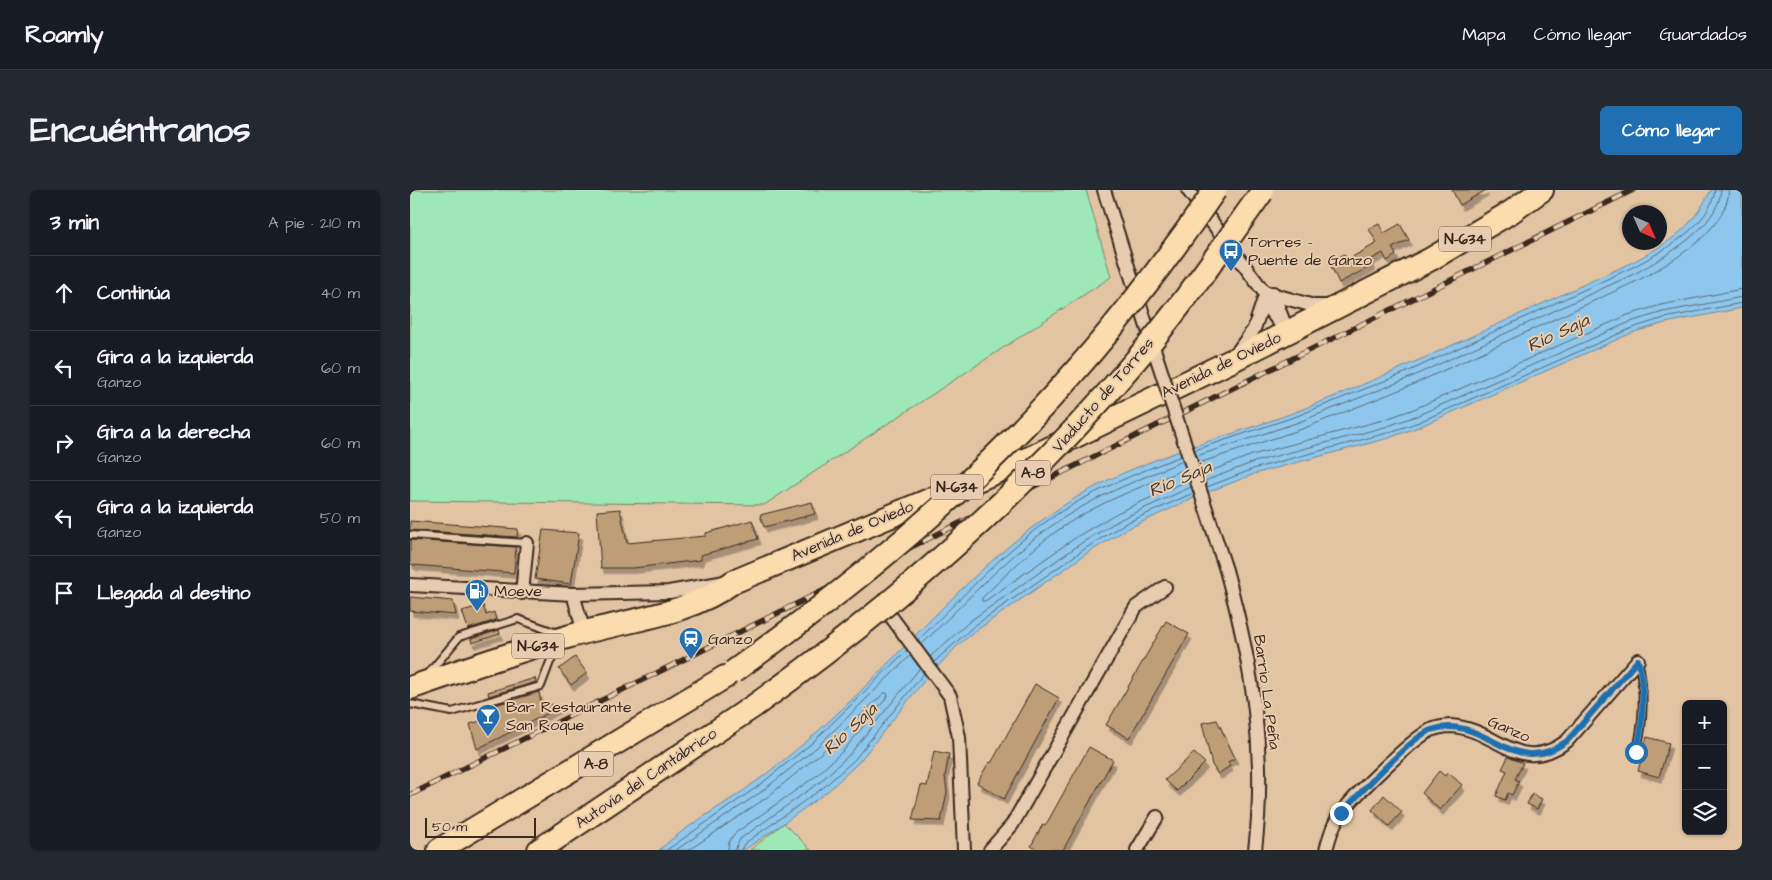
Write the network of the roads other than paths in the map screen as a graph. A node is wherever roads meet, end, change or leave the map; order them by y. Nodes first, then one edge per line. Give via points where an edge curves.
1 (1104, 190) edge
2 (1188, 190) edge
3 (1215, 190) edge
4 (1542, 190) edge
5 (1263, 191) edge
6 (1267, 295) junction
7 (1343, 306) junction
8 (1288, 333) junction
9 (1231, 361) junction
10 (410, 535) edge
11 (527, 543) joint
12 (732, 582) junction
13 (410, 585) edge
14 (1165, 587) dead end
15 (522, 593) junction
16 (573, 594) junction
17 (880, 601) dead end
18 (575, 634) junction
19 (1638, 660) joint
20 (729, 675) junction
21 (415, 686) edge
22 (410, 704) edge
23 (754, 706) junction
24 (1636, 752) dead end
25 (1157, 817) dead end
26 (439, 850) edge
27 (466, 850) edge
28 (538, 850) edge
29 (562, 850) edge
30 (964, 850) edge
31 (990, 850) edge
32 (1137, 850) edge
33 (1255, 850) edge
34 (1326, 850) edge

1 - 33 street, Barrio La Peña, bridge via 1239,616 1251,676 1260,751
2 - 6 street
3 - 20 highway, A-8, bridge via 1103,338 1000,451 876,562
4 - 7 highway, Avenida de Oviedo / N-634 via 1471,236
5 - 23 highway, Viaducto de Torres / A-8, bridge via 1136,360 1036,470 897,597
6 - 7 street via 1314,306
6 - 8 street
6 - 9 street via 1254,329
7 - 8 highway, Avenida de Oviedo / N-634
8 - 9 highway, Avenida de Oviedo / N-634
9 - 12 highway, Avenida de Oviedo / N-634 via 1032,457
10 - 11 lane
11 - 15 street
12 - 16 street via 669,592
12 - 18 highway, Avenida de Oviedo / N-634 via 690,606
13 - 15 street
14 - 31 street via 1136,607 1012,825
15 - 16 street
16 - 18 street
17 - 30 street via 950,696 959,737
18 - 21 highway, Avenida de Oviedo / N-634
18 - 21 lane via 518,619 460,636
18 - 22 lane via 550,662 541,686 452,712
19 - 24 lane via 1643,677 1642,732
19 - 34 street, Ganzo via 1567,741 1545,754 1525,755 1466,729 1449,726 1429,731 1341,813
20 - 26 highway
20 - 27 highway, A-8
23 - 28 highway, Autovía del Cantábrico / A-8
23 - 29 highway
25 - 32 street

